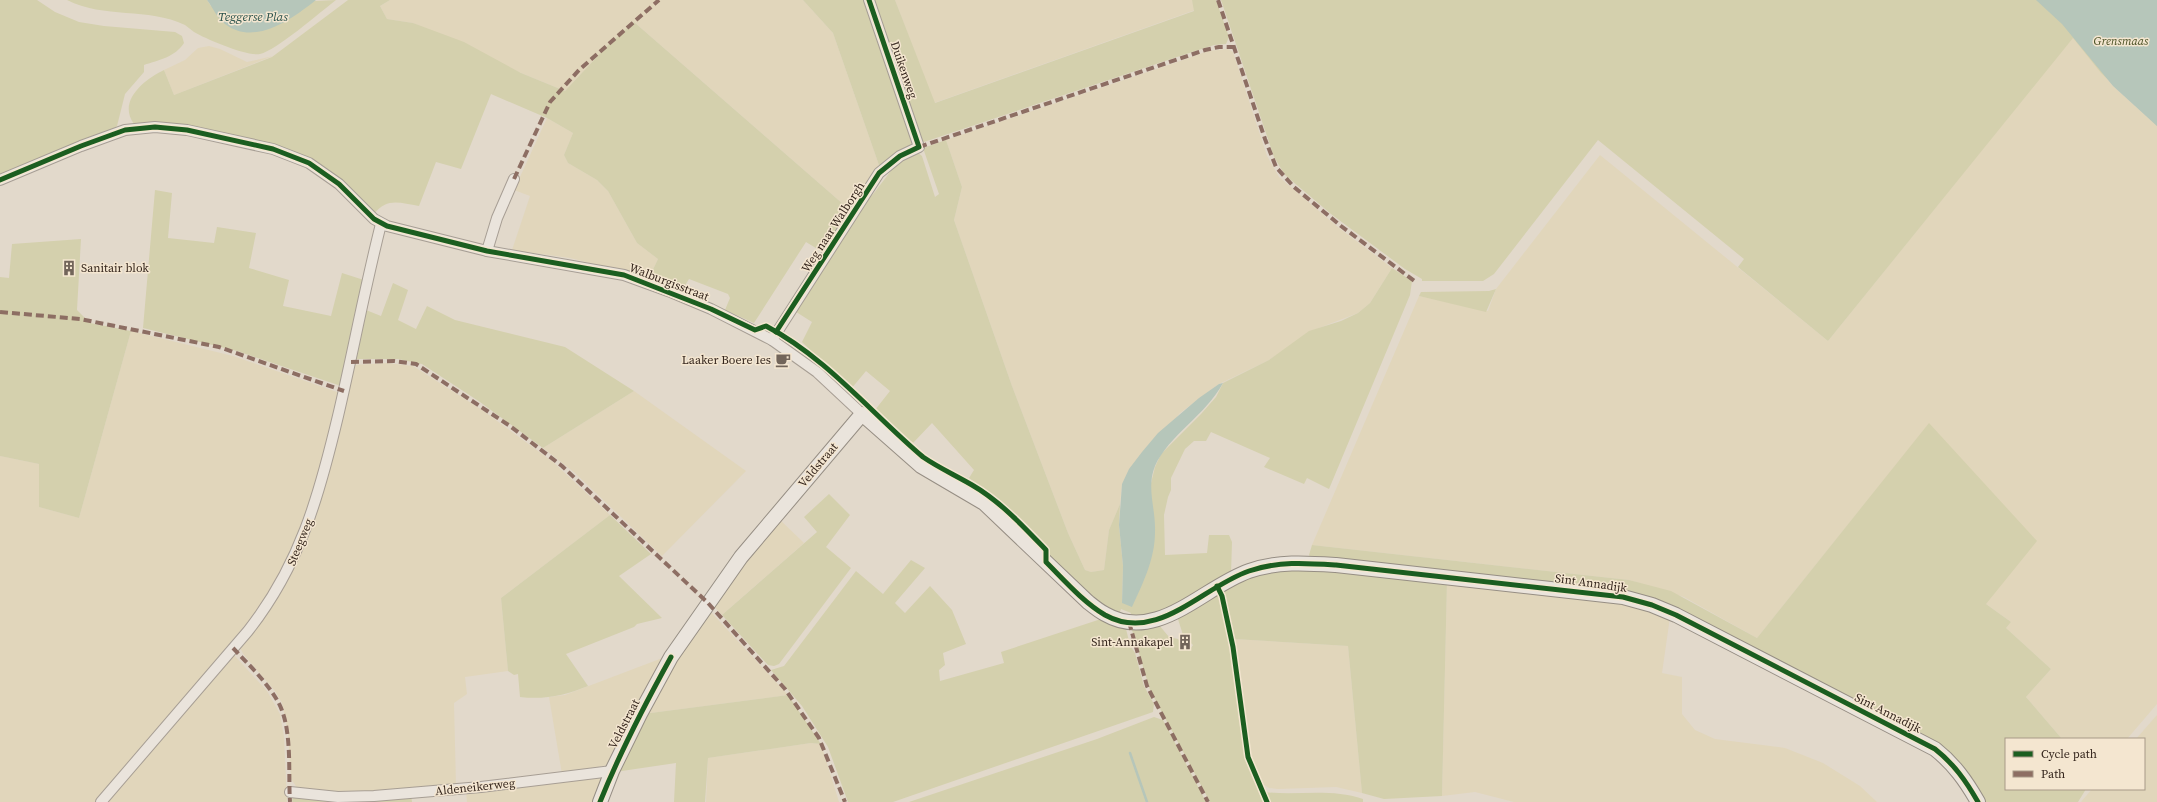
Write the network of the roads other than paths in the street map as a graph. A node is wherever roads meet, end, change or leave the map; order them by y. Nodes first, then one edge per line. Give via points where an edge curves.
1 (869, 0) edge
2 (919, 147) joint
3 (514, 179) dead end
4 (0, 180) edge
5 (382, 224) junction
6 (487, 251) junction
7 (772, 340) junction
8 (862, 414) junction
9 (612, 771) junction
10 (290, 792) dead end
11 (101, 802) edge
12 (600, 802) edge
13 (1978, 802) edge

1 - 2 street, Duikenweg
2 - 7 street, Weg naar Walborgh via 894,160 879,173
3 - 6 street via 497,218
4 - 5 street via 125,130 155,127 187,130 272,149 309,163 339,184
5 - 6 street, Walburgisstraat
5 - 11 street, Steegweg via 329,452 307,528 286,574 268,606 243,637
6 - 7 street, Walburgisstraat via 624,275 711,309
7 - 8 street, Walburgisstraat via 817,372
8 - 9 street, Veldstraat via 741,557 670,657
8 - 13 street, Sint Annadijk via 921,466 984,503 1075,590 1105,614 1129,622 1160,619 1239,574 1285,563 1578,591 1634,600 1676,615 1935,749 1961,774
9 - 10 street, Aldeneikerweg via 481,787 374,796 338,797
9 - 12 street, Veldstraat

